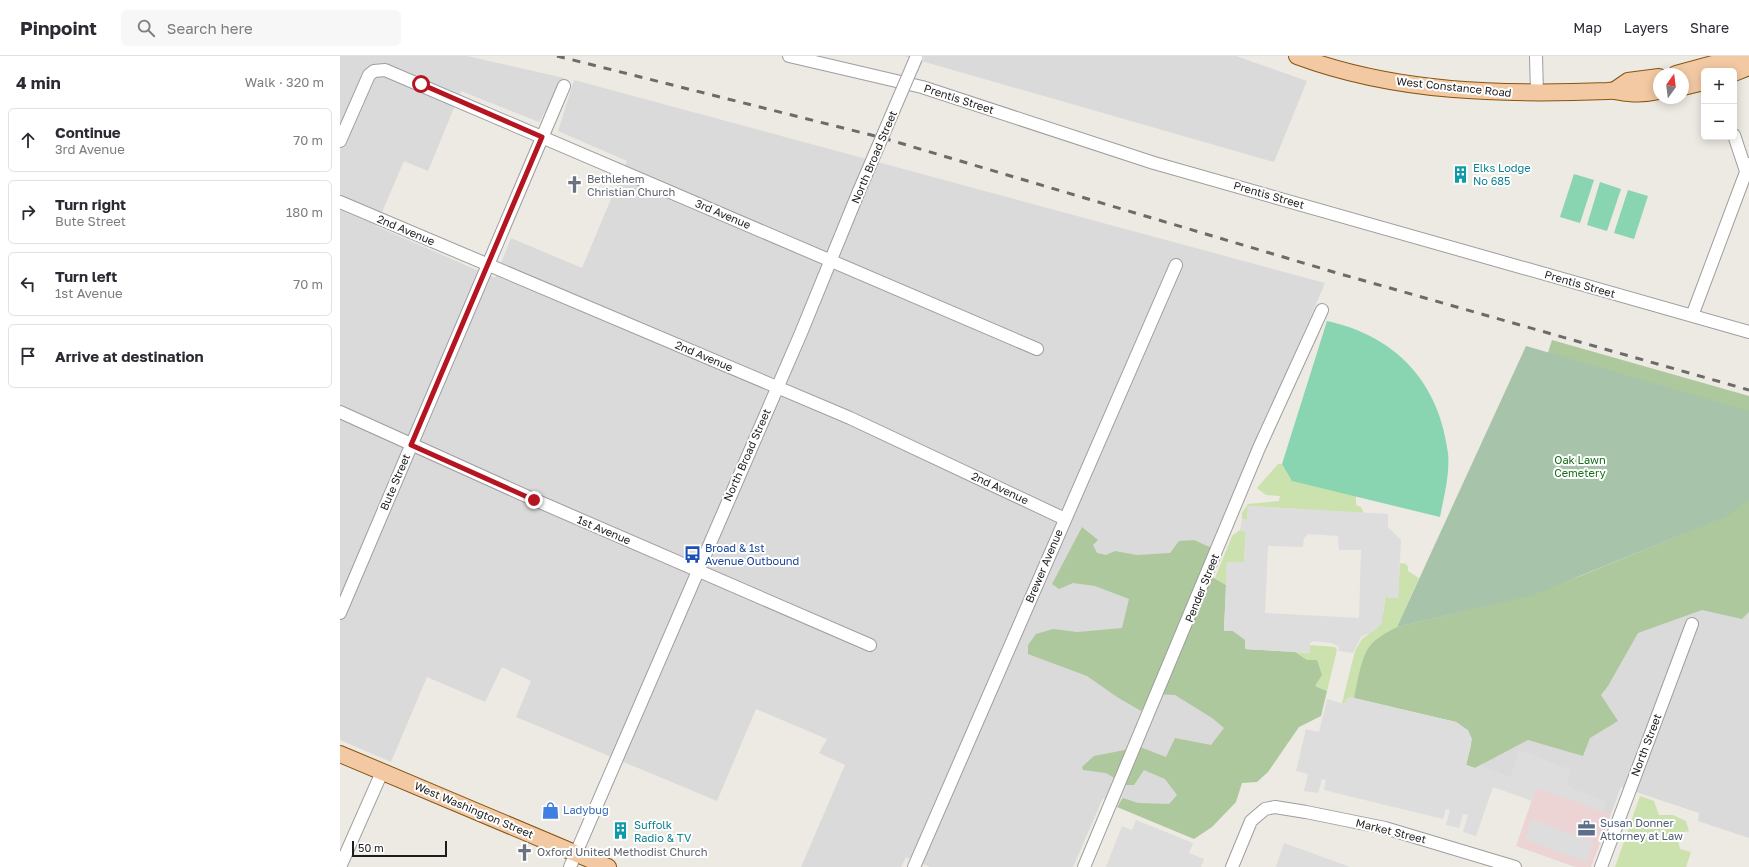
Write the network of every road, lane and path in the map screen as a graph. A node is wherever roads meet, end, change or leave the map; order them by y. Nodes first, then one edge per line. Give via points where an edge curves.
1 (789, 56) edge
2 (1297, 56) edge
3 (1536, 56) edge
4 (1742, 56) edge
5 (917, 57) edge
6 (1749, 67) edge
7 (1689, 70) edge
8 (1737, 72) edge
9 (1653, 78) edge
10 (1701, 83) edge
11 (564, 86) dead end
12 (1689, 86) edge
13 (1615, 90) junction
14 (1653, 91) edge
15 (1536, 93) junction
16 (542, 137) junction
17 (1736, 140) edge
18 (340, 141) edge
19 (1747, 168) edge
20 (340, 202) edge
21 (831, 260) junction
22 (488, 264) junction
23 (1176, 265) dead end
24 (1322, 310) dead end
25 (1692, 316) junction
26 (1749, 332) edge
27 (1037, 349) dead end
28 (777, 387) junction
29 (340, 412) edge
30 (411, 445) junction
31 (1065, 519) junction
32 (697, 570) junction
33 (340, 613) edge
34 (1692, 624) dead end
35 (870, 645) dead end
36 (340, 754) edge
37 (382, 772) junction
38 (573, 860) edge
39 (340, 867) edge
40 (608, 867) edge
41 (914, 867) edge
42 (1084, 867) edge
43 (1232, 867) edge
44 (1515, 867) edge
45 (1602, 867) edge

1 - 25 street, Prentis Street via 922,87 1154,163
2 - 15 main road, West Constance Road via 1375,78 1425,86
3 - 15 street
4 - 7 main road
5 - 21 street, North Broad Street, bridge
6 - 8 main road
9 - 13 main road, West Constance Road via 1628,80
10 - 12 main road
11 - 16 street, Bute Street
13 - 14 main road, West Constance Road via 1628,93
13 - 15 main road, West Constance Road
16 - 18 street, 3rd Avenue via 385,70 374,71 369,75
16 - 21 street, 3rd Avenue
16 - 22 street, Bute Street
17 - 19 street
19 - 25 street
20 - 22 street, 2nd Avenue
21 - 27 street, 3rd Avenue
21 - 28 street, North Broad Street
22 - 28 street, 2nd Avenue
22 - 30 street, Bute Street
23 - 31 street, Brewer Avenue
24 - 42 street, Pender Street via 1259,448
25 - 26 street, Prentis Street
28 - 31 street, 2nd Avenue via 850,418
28 - 32 street, North Broad Street
29 - 30 street, 1st Avenue
30 - 32 street, 1st Avenue
30 - 33 street, Bute Street
31 - 41 street, Brewer Avenue
32 - 35 street, 1st Avenue
32 - 38 street, North Broad Street
34 - 45 street, North Street
36 - 37 main road, West Washington Street
37 - 38 main road, West Washington Street
37 - 39 street
38 - 40 main road, West Washington Street
43 - 44 street, Market Street via 1251,821 1265,809 1275,807 1385,828

